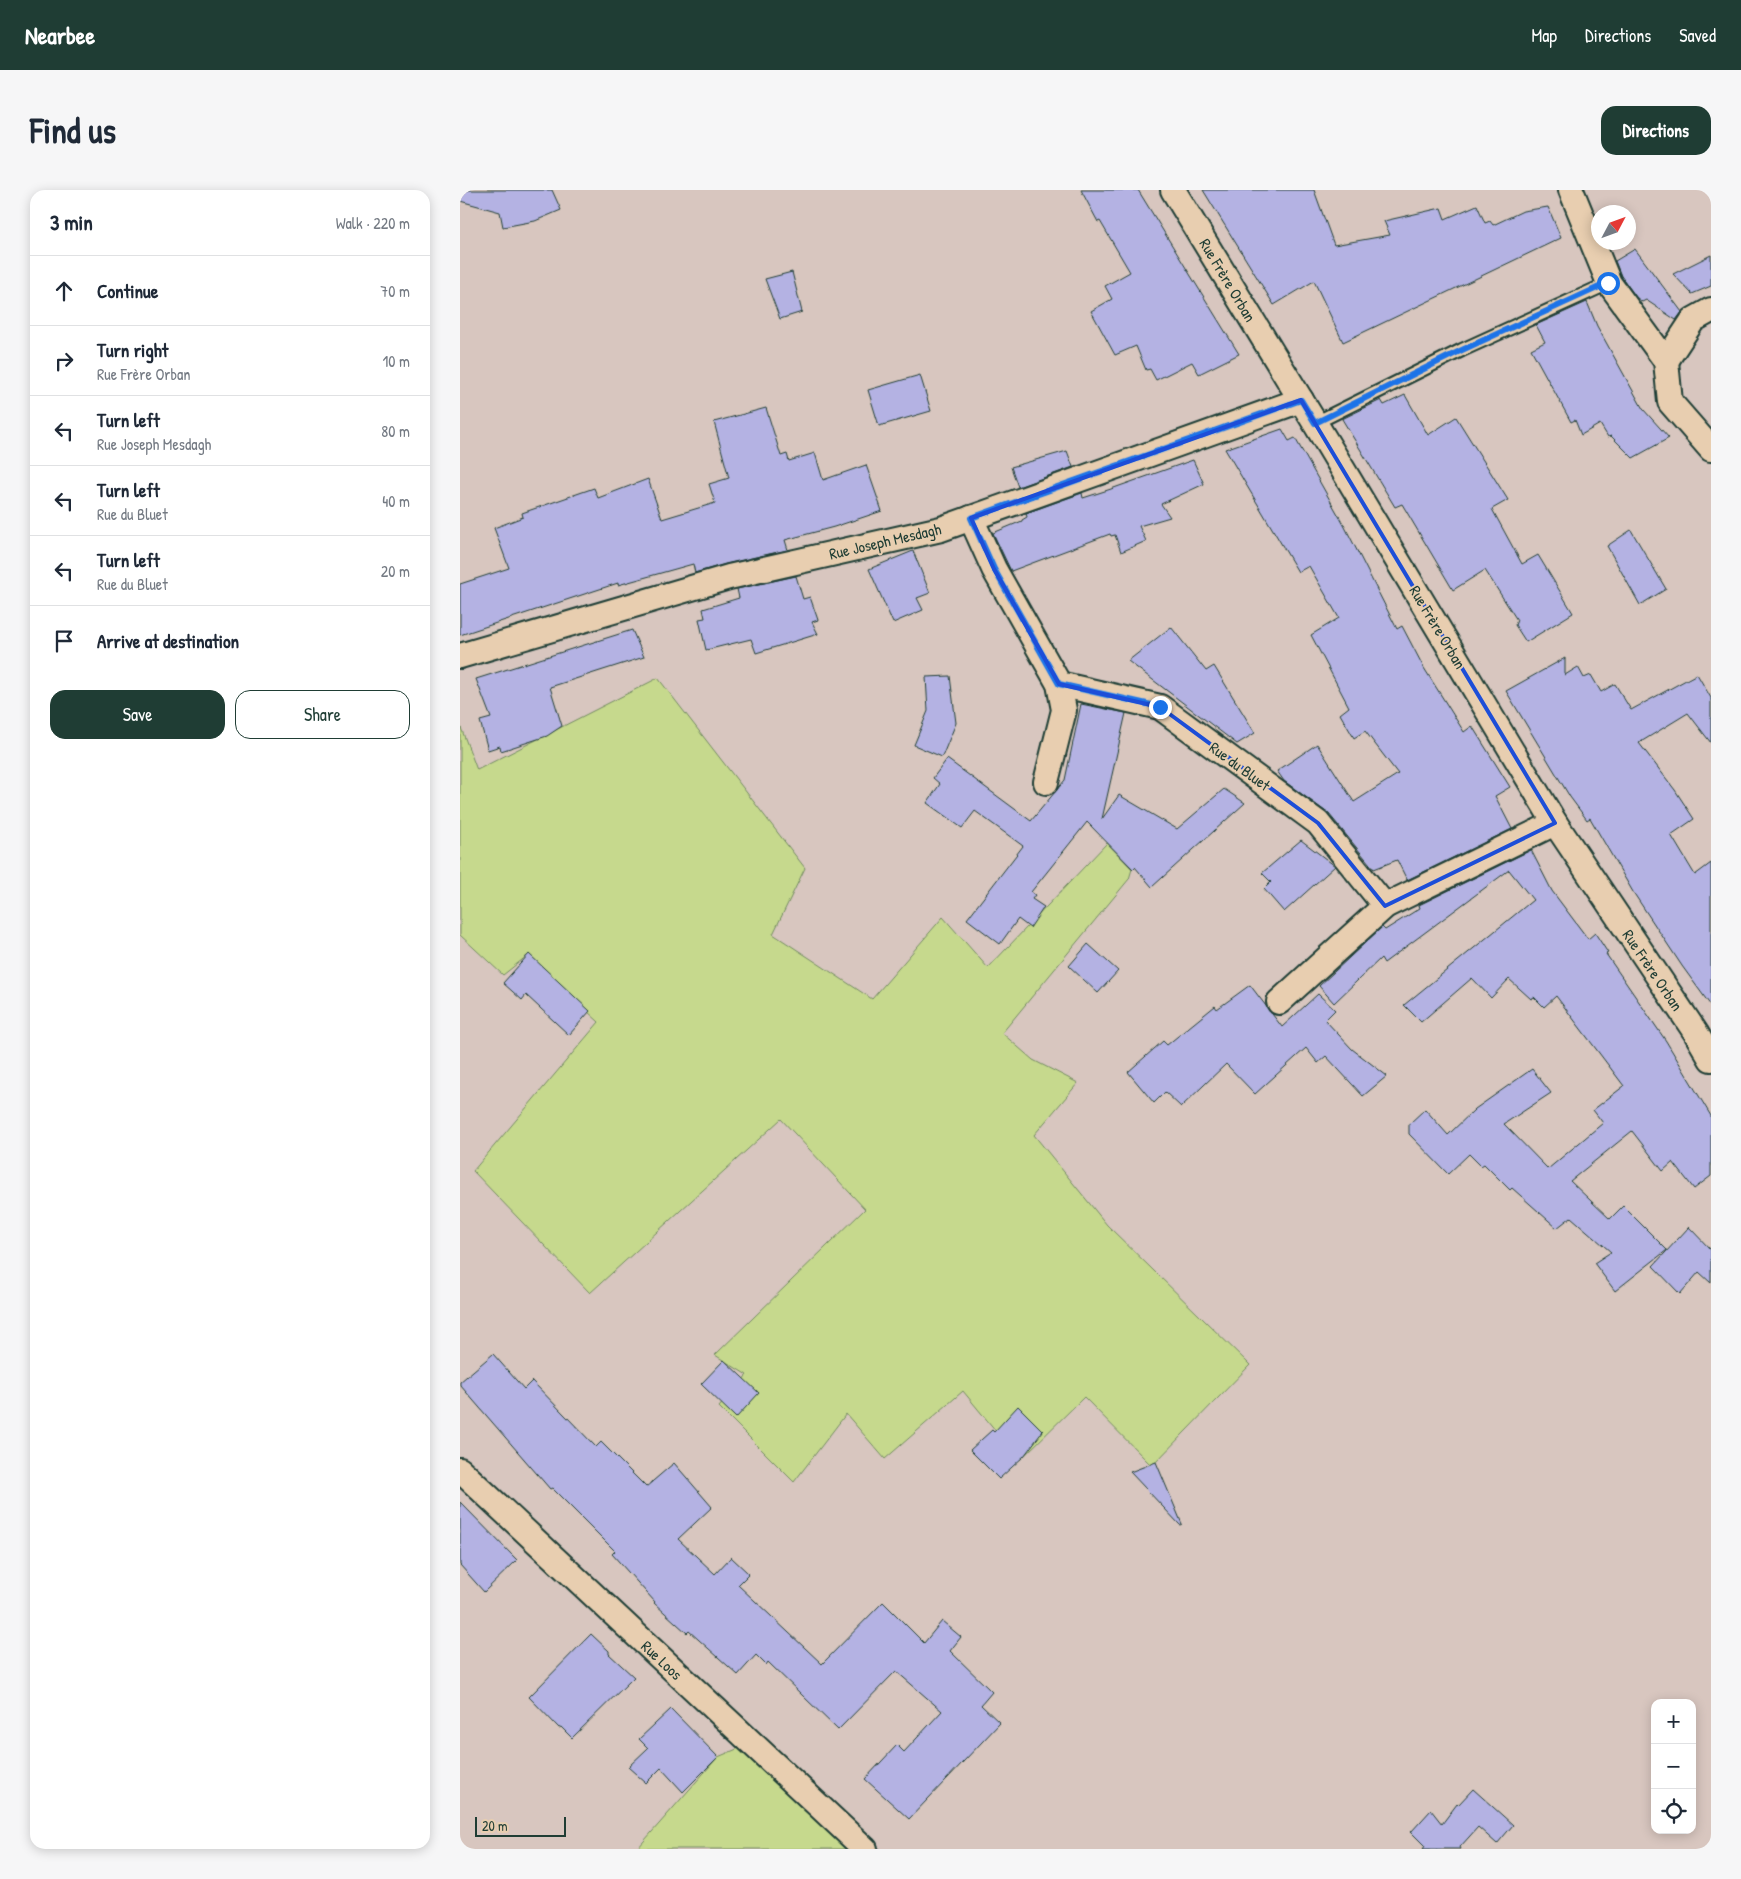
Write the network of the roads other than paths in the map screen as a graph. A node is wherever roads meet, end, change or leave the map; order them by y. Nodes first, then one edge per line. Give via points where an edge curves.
1 (1173, 190) edge
2 (1571, 190) edge
3 (1608, 283) junction
4 (1711, 310) edge
5 (1666, 361) junction
6 (1301, 400) junction
7 (1315, 423) junction
8 (1711, 449) edge
9 (971, 518) junction
10 (460, 656) edge
11 (1059, 684) junction
12 (1046, 782) dead end
13 (1555, 823) junction
14 (1385, 906) junction
15 (1279, 1002) dead end
16 (1703, 1028) edge
17 (1711, 1059) edge
18 (460, 1470) edge
19 (865, 1849) edge

1 - 6 street, Rue Frère Orban
2 - 3 street
3 - 5 street
3 - 7 lane
4 - 5 street via 1693,320
5 - 8 street via 1670,402
6 - 7 street, Rue Frère Orban
6 - 9 street, Rue Joseph Mesdagh
7 - 13 street, Rue Frère Orban
9 - 10 street, Rue Joseph Mesdagh via 941,529 729,578
9 - 11 street via 994,569
11 - 12 street via 1064,710
11 - 14 street, Rue du Bluet via 1160,707 1318,823
13 - 14 street
13 - 16 street, Rue Frère Orban
14 - 15 street
16 - 17 street, Rue Frère Orban
18 - 19 street, Rue Loos

